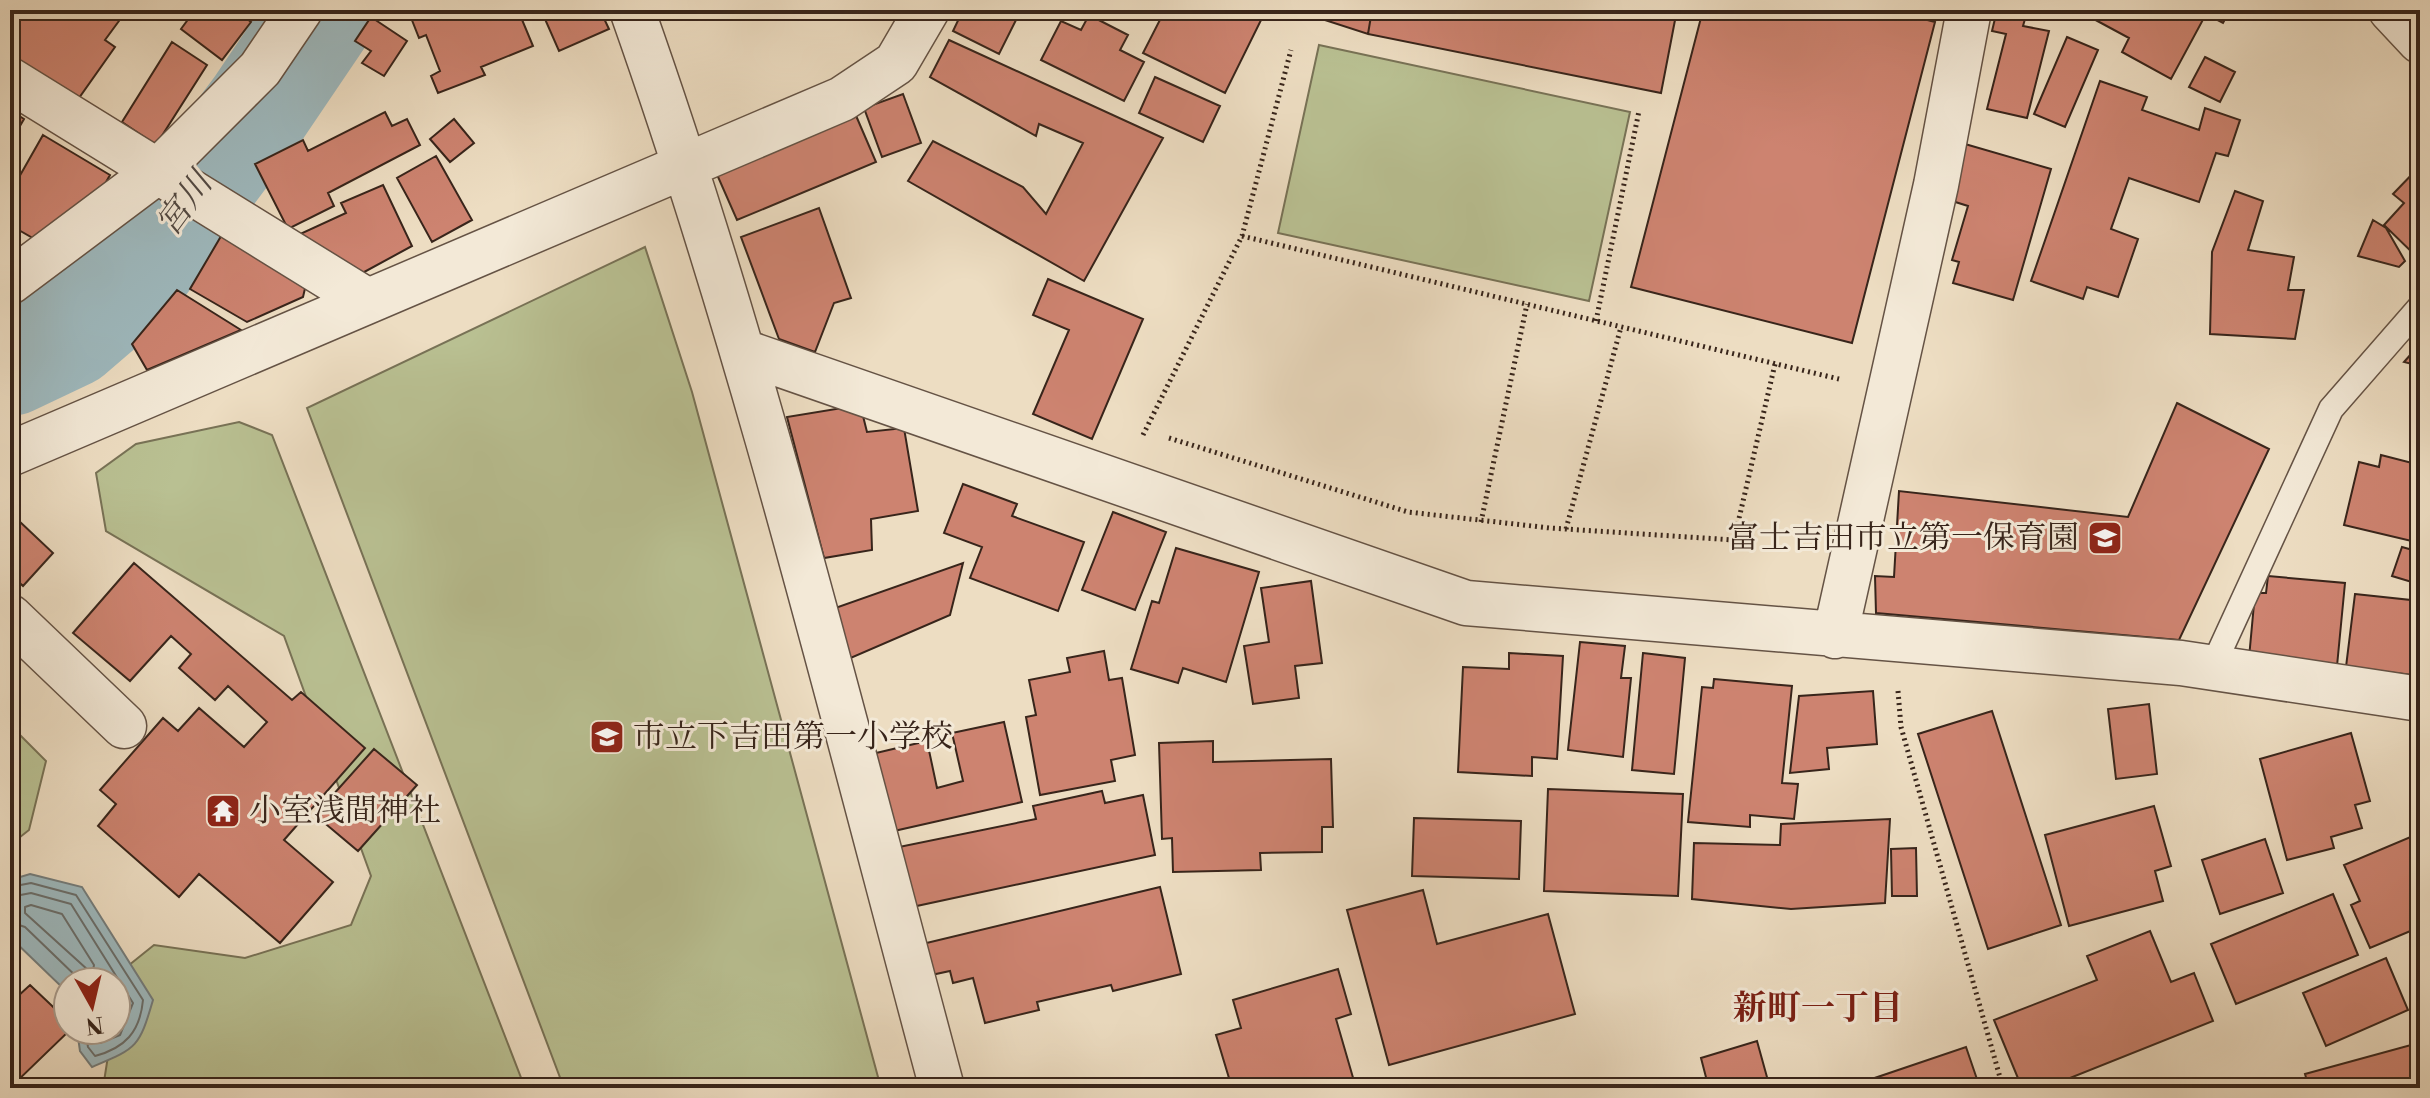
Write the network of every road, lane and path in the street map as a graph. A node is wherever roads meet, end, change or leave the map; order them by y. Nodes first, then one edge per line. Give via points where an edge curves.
1 (300, 10) edge
2 (632, 10) edge
3 (927, 10) edge
4 (1969, 10) edge
5 (2391, 10) edge
6 (2420, 41) edge
7 (1291, 50) dead end
8 (10, 80) edge
9 (1639, 111) dead end
10 (686, 163) junction
11 (158, 171) junction
12 (1242, 236) junction
13 (10, 282) edge
14 (366, 300) junction
15 (1527, 304) junction
16 (2420, 307) edge
17 (1596, 321) junction
18 (1621, 327) junction
19 (744, 352) junction
20 (1775, 364) junction
21 (1890, 391) junction
22 (1145, 431) junction
23 (10, 454) edge
24 (1119, 482) junction
25 (1481, 522) junction
26 (1566, 529) junction
27 (10, 617) edge
28 (1835, 636) junction
29 (1903, 640) junction
30 (2212, 668) junction
31 (2420, 699) edge
32 (124, 726) dead end
33 (942, 1088) edge
34 (2003, 1088) edge

1 - 11 street via 260,69
2 - 10 street
3 - 10 street via 896,63 842,99
4 - 21 street
5 - 6 street
7 - 12 path
8 - 11 street
9 - 17 path
10 - 14 street
10 - 19 street
11 - 13 street
11 - 14 street
12 - 15 path
12 - 22 path
14 - 23 street
15 - 17 path
15 - 25 path
16 - 30 lane via 2331,409
17 - 18 path
18 - 20 path
18 - 26 path
19 - 24 street
19 - 33 street
20 - 21 path
20 - 26 path via 1734,540
21 - 28 street
22 - 24 path
22 - 25 path via 1408,512
24 - 28 street via 1466,603
25 - 26 path
27 - 32 street
28 - 29 street
29 - 30 street
29 - 34 path via 1897,680 1901,727
30 - 31 street

